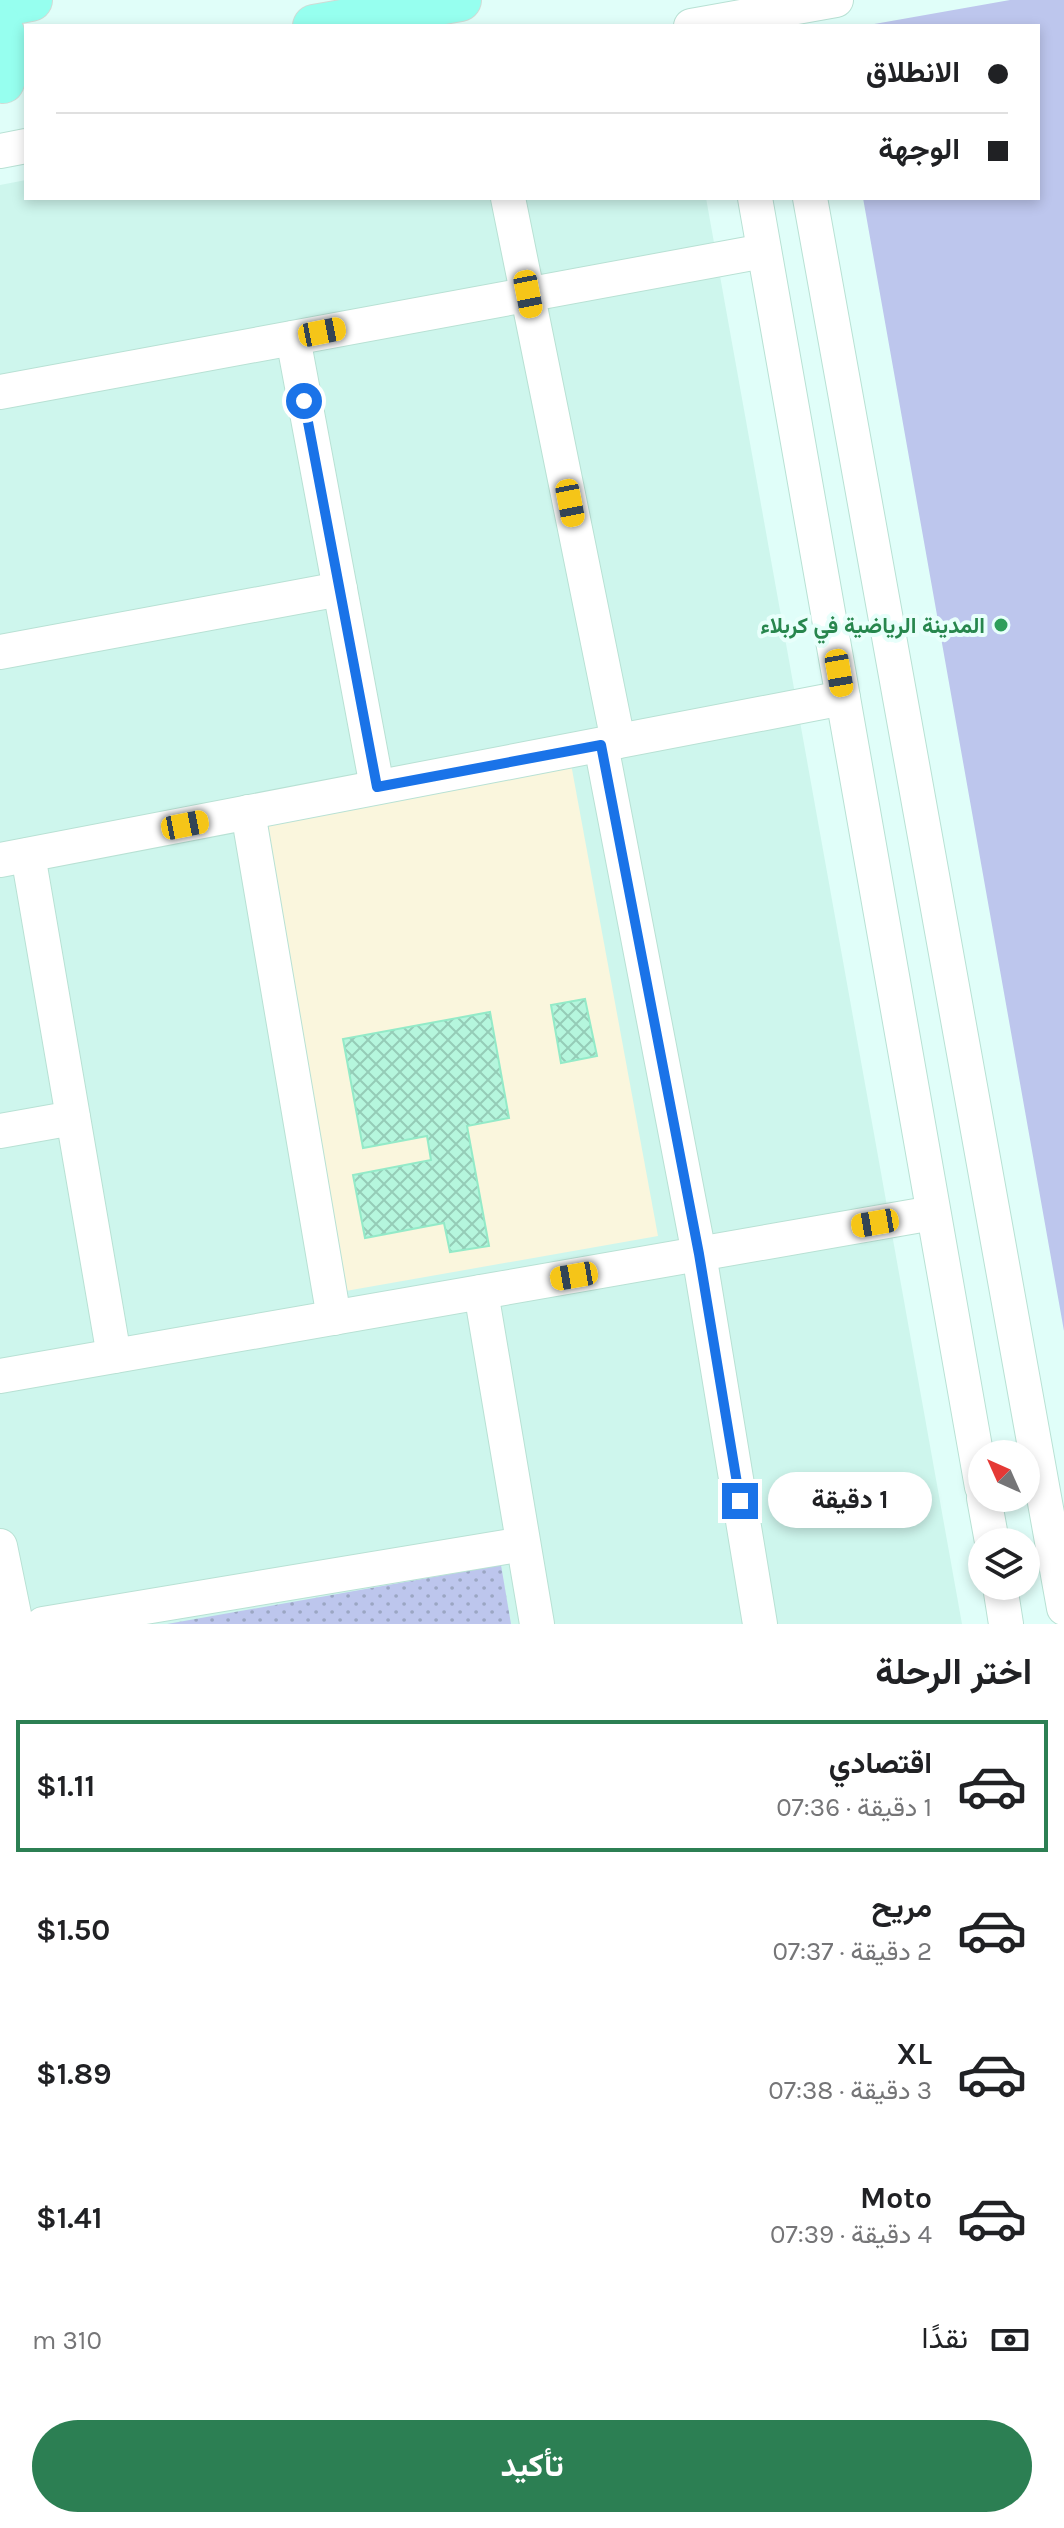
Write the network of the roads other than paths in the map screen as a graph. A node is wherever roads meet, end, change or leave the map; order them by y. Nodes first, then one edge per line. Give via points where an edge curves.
1 (31, 0) edge
2 (49, 0) edge
3 (461, 0) edge
4 (836, 0) edge
5 (0, 6) edge
6 (777, 18) edge
7 (46, 24) edge
8 (325, 24) edge
9 (467, 24) edge
10 (713, 24) edge
11 (0, 26) edge
12 (10, 80) edge
13 (24, 146) edge
14 (0, 151) edge
15 (508, 200) edge
16 (755, 200) edge
17 (810, 200) edge
18 (764, 251) junction
19 (528, 294) junction
20 (293, 338) junction
21 (0, 392) edge
22 (867, 517) junction
23 (813, 528) junction
24 (340, 589) junction
25 (880, 591) junction
26 (825, 599) junction
27 (0, 652) edge
28 (843, 698) junction
29 (609, 743) junction
30 (377, 787) junction
31 (248, 812) junction
32 (14, 858) edge
33 (73, 1118) junction
34 (0, 1131) edge
35 (933, 1213) junction
36 (699, 1254) junction
37 (481, 1292) junction
38 (334, 1318) junction
39 (114, 1356) junction
40 (0, 1376) edge
41 (974, 1440) edge
42 (523, 1544) junction
43 (0, 1546) edge
44 (1002, 1600) edge
45 (1064, 1608) edge
46 (145, 1616) edge
47 (16, 1624) edge
48 (43, 1624) edge
49 (537, 1624) edge
50 (760, 1624) edge
51 (1006, 1624) edge

1 - 5 main road
2 - 7 main road
3 - 8 main road
3 - 9 main road
4 - 6 street
6 - 10 street
11 - 12 main road
13 - 14 street
15 - 19 street
16 - 18 street
17 - 22 street
18 - 19 street
18 - 23 street
19 - 20 street
19 - 29 street
20 - 21 street
20 - 24 street
22 - 23 street via 849,536 836,538
22 - 25 street
23 - 26 street
24 - 27 street
24 - 30 street
25 - 26 street via 857,580 844,582
25 - 45 street
26 - 28 street
28 - 29 street
28 - 35 street
29 - 30 street
29 - 36 street
30 - 31 street
31 - 32 street
31 - 38 street
32 - 33 street
33 - 34 street
33 - 39 street
35 - 36 street
35 - 41 street
36 - 37 street
36 - 50 street
37 - 38 street
37 - 42 street
38 - 39 street
39 - 40 street
42 - 46 street
42 - 49 street
43 - 47 street
44 - 51 street
46 - 48 street

